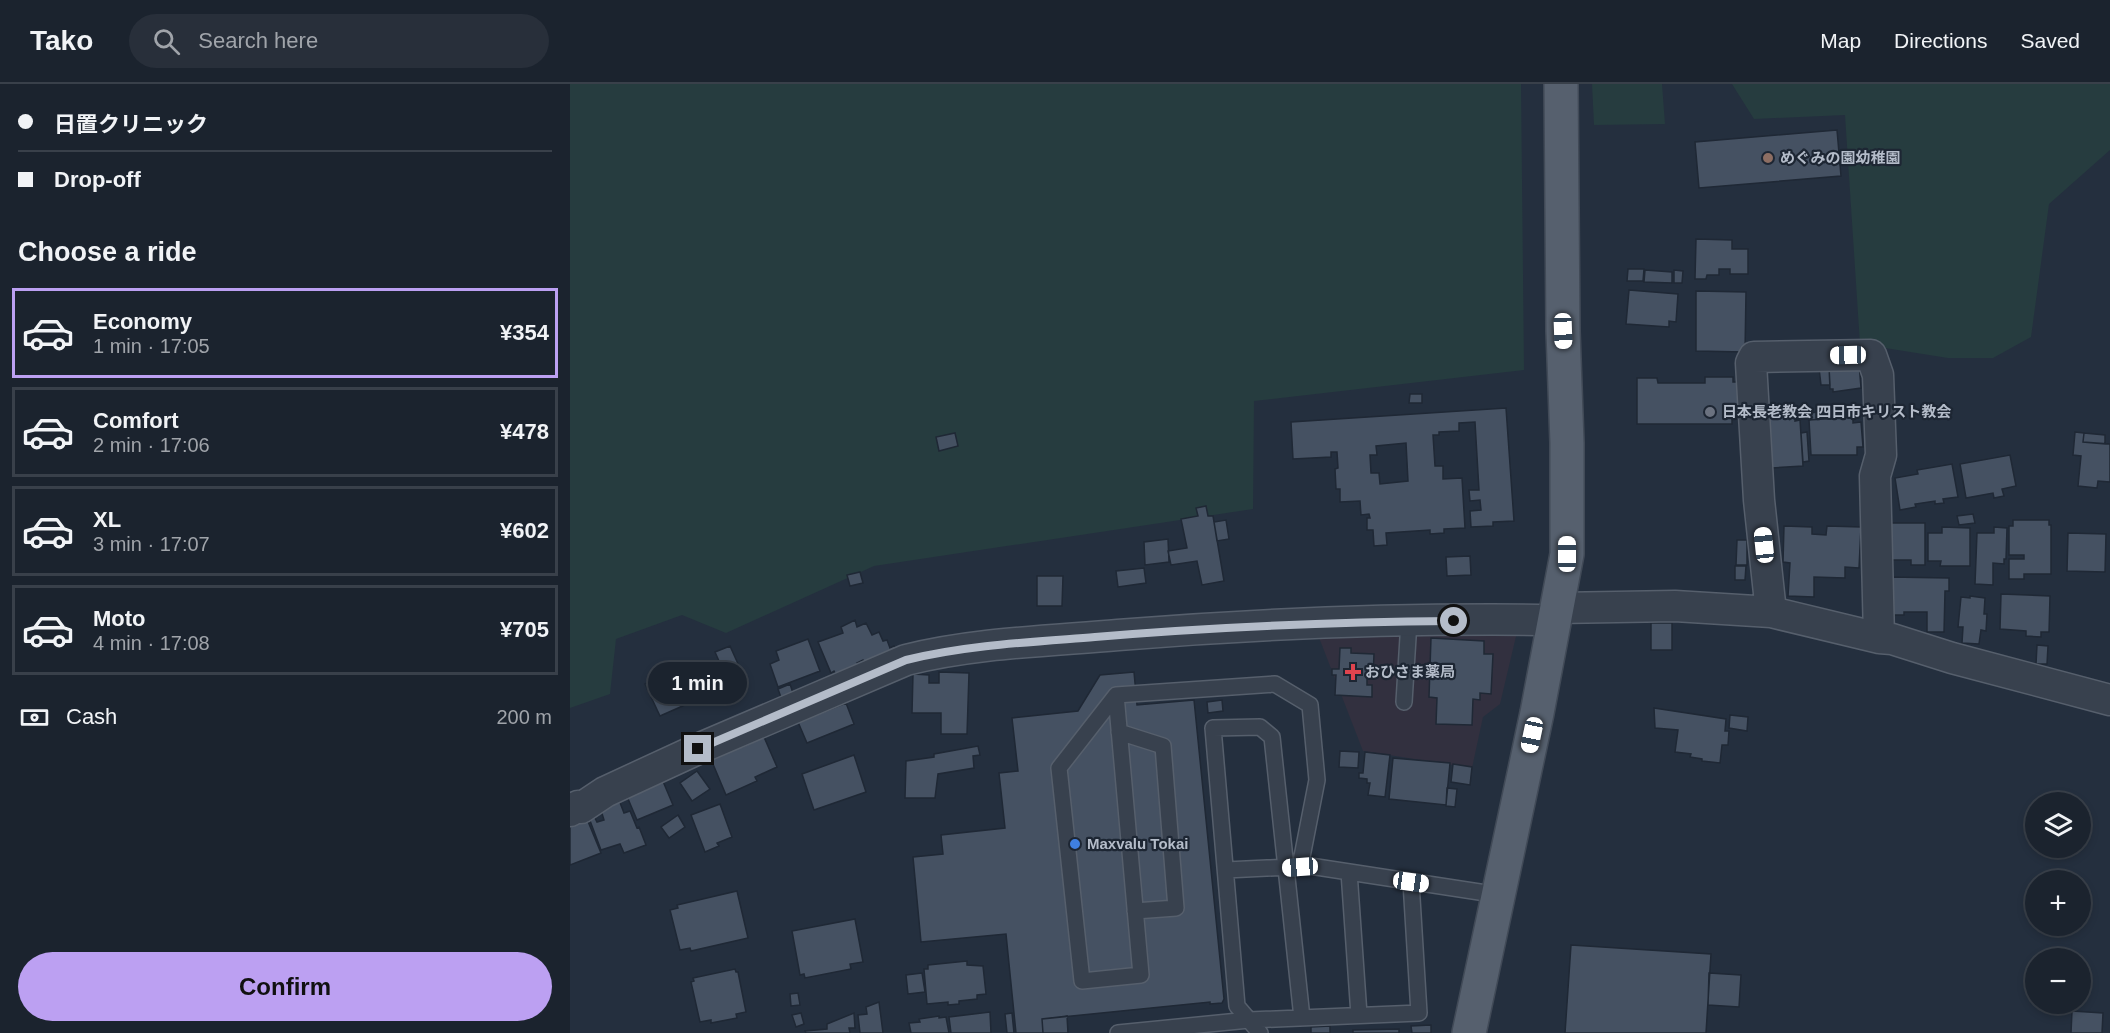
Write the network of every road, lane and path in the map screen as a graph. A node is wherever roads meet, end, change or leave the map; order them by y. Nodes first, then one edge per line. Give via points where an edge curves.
1 (1561, 84) edge
2 (1771, 612) junction
3 (1556, 614) junction
4 (1409, 621) junction
5 (1880, 638) junction
6 (1116, 695) junction
7 (2110, 700) edge
8 (1404, 702) dead end
9 (1119, 732) junction
10 (570, 811) edge
11 (1293, 867) junction
12 (1226, 870) junction
13 (1350, 872) junction
14 (1411, 882) junction
15 (1499, 895) junction
16 (1135, 910) junction
17 (1359, 1016) junction
18 (1302, 1018) junction
19 (1249, 1020) junction
20 (1118, 1033) edge
21 (1260, 1033) edge
22 (1469, 1033) edge

1 - 3 main road via 1567,554
2 - 3 street via 1675,606
2 - 5 street
2 - 5 street via 1751,363 1754,357 1871,355 1878,375 1881,455 1875,476
3 - 4 street
3 - 15 main road
4 - 8 lane
4 - 10 street via 1175,630 985,646 928,655 906,660 698,749
5 - 7 street
6 - 9 lane
6 - 11 lane via 1275,684 1310,705 1317,780
6 - 16 lane via 1059,768 1082,981 1141,975
9 - 16 lane
9 - 16 lane via 1163,746 1176,908
11 - 12 lane
11 - 12 lane via 1272,737 1260,727 1213,728
11 - 13 lane
11 - 18 lane
12 - 19 lane via 1237,1006
13 - 14 lane
13 - 17 lane
14 - 15 lane
14 - 17 lane via 1419,1012
15 - 22 main road
17 - 18 lane
18 - 19 lane
19 - 20 lane
19 - 21 lane

